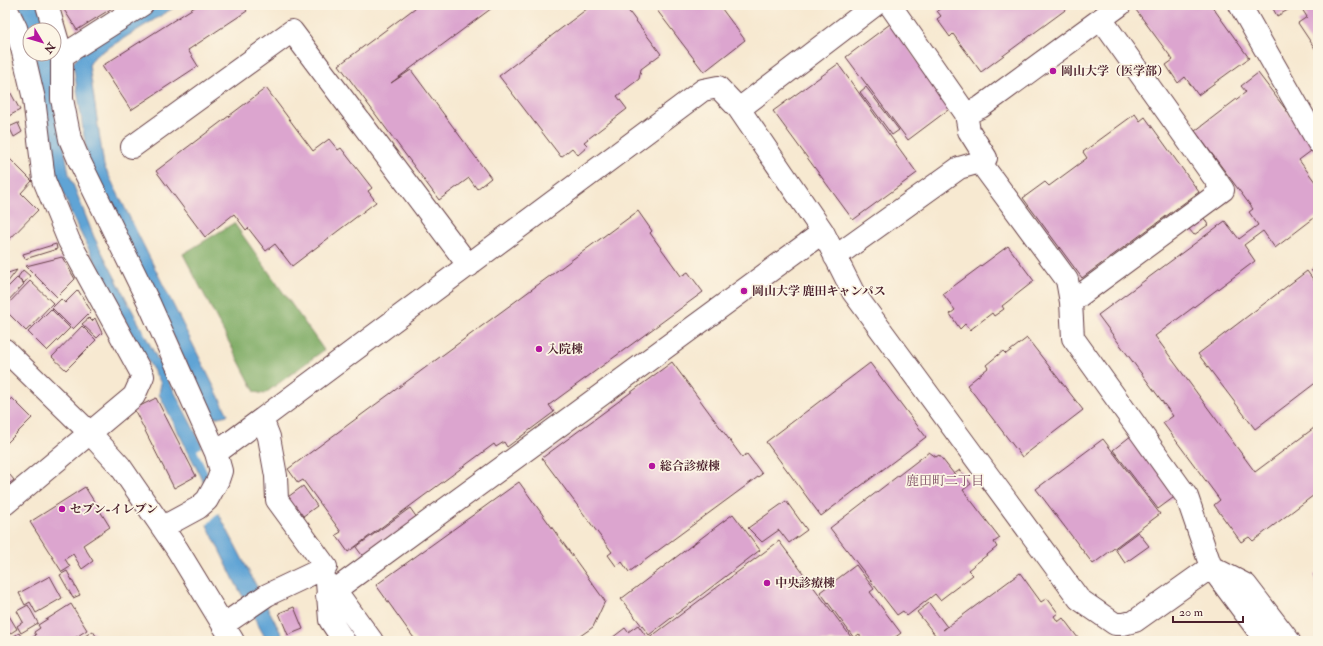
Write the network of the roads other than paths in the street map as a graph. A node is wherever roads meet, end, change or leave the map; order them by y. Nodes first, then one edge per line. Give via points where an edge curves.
1 (47, 5) edge
2 (142, 5) edge
3 (875, 5) edge
4 (890, 5) edge
5 (1120, 5) edge
6 (1240, 5) edge
7 (5, 6) edge
8 (1101, 19) junction
9 (52, 22) edge
10 (62, 56) edge
11 (62, 62) edge
12 (739, 109) junction
13 (966, 114) junction
14 (1318, 142) edge
15 (132, 148) dead end
16 (980, 162) junction
17 (823, 232) junction
18 (835, 257) junction
19 (469, 266) junction
20 (1071, 302) junction
21 (5, 350) edge
22 (262, 419) junction
23 (89, 432) junction
24 (218, 462) junction
25 (5, 504) edge
26 (163, 527) junction
27 (326, 567) junction
28 (1211, 567) junction
29 (331, 593) junction
30 (228, 633) edge
31 (1114, 633) edge
32 (344, 641) edge
33 (372, 641) edge
34 (1266, 641) edge
35 (1289, 641) edge

1 - 9 street
2 - 10 street
3 - 12 street
4 - 13 street
5 - 8 street
6 - 14 street
7 - 23 street via 20,42 34,99 44,180 71,245 143,376 134,396
8 - 13 street via 981,107
8 - 20 street via 1223,190
11 - 24 street via 62,99 73,146 149,303
12 - 17 street
12 - 19 street via 718,87 703,90
13 - 16 street via 969,132 986,158
15 - 19 street via 292,31
16 - 18 street via 959,168
16 - 20 street via 1067,280
17 - 18 street
17 - 29 street
18 - 31 street via 853,292 1079,599
19 - 22 street
20 - 28 street via 1073,338 1187,498
21 - 23 street
22 - 24 street
22 - 27 street via 269,437 278,500
23 - 25 street
23 - 26 street via 120,466
24 - 26 street via 213,491 207,500 198,508
26 - 30 street
27 - 29 street
27 - 30 street via 267,595 247,609
28 - 31 street
28 - 34 street
28 - 35 street via 1246,585
29 - 32 street via 330,620
29 - 33 street

